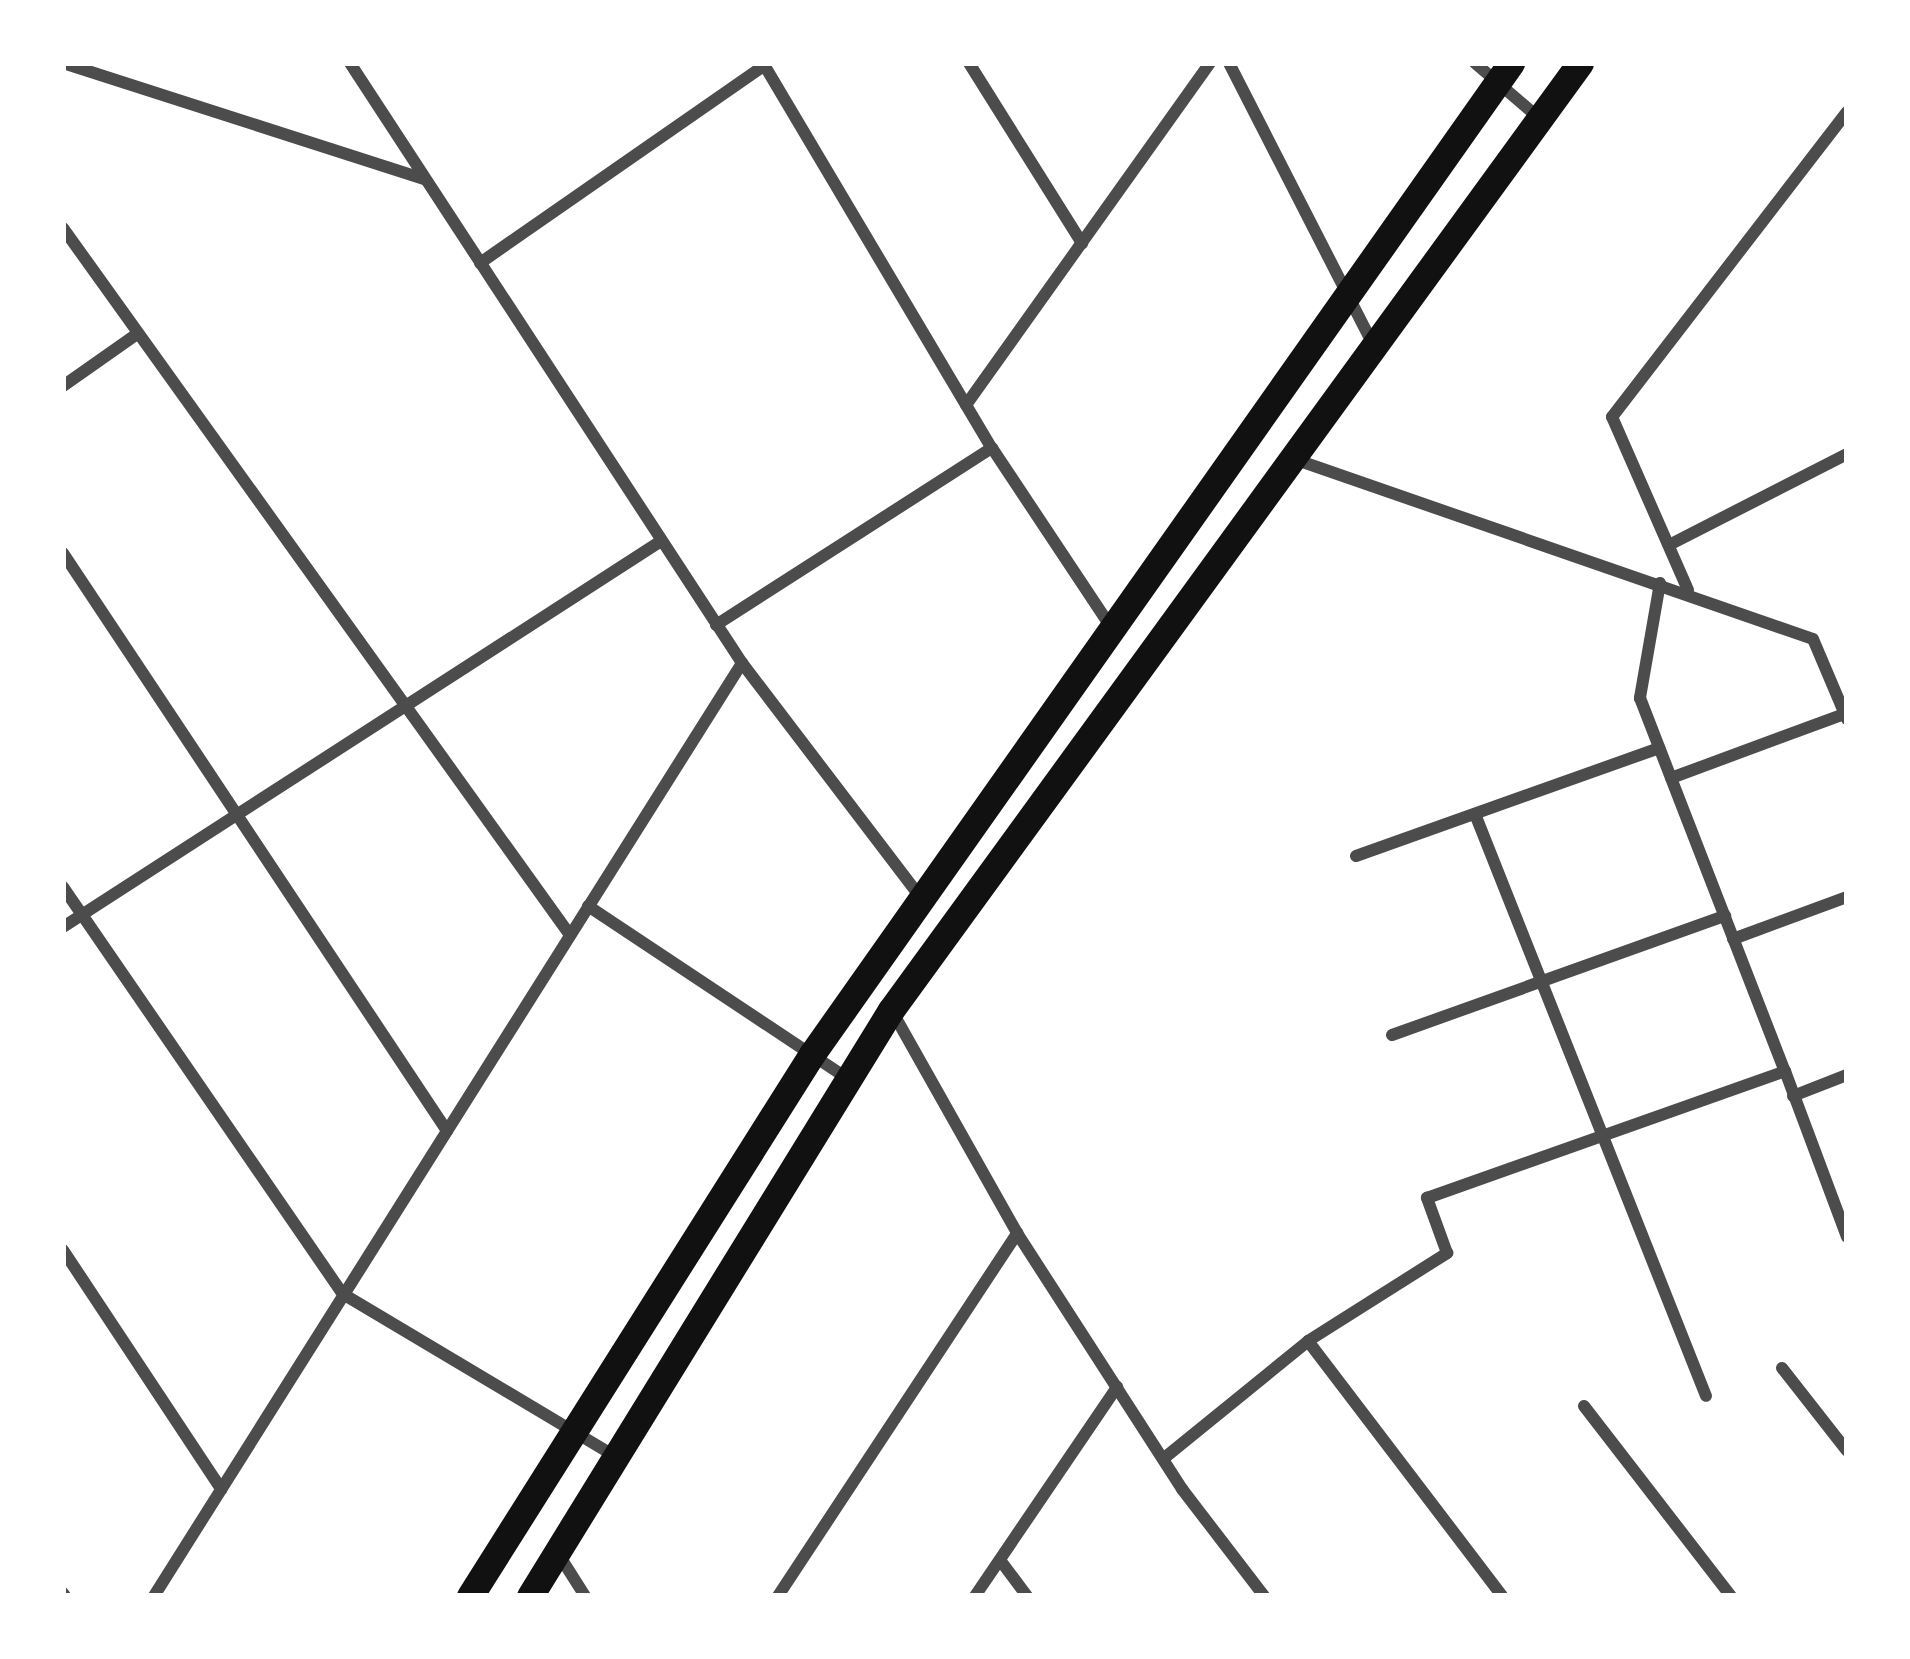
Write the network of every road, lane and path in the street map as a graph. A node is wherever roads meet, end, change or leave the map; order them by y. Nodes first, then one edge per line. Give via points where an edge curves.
1 (63, 63) edge
2 (350, 63) edge
3 (969, 63) edge
4 (1210, 63) edge
5 (1229, 63) edge
6 (1475, 63) edge
7 (1580, 63) edge
8 (765, 64) edge
9 (1505, 73) edge
10 (1847, 112) edge
11 (1541, 119) junction
12 (1834, 132) junction
13 (1847, 146) edge
14 (426, 180) junction
15 (63, 228) edge
16 (1082, 243) junction
17 (480, 262) junction
18 (1345, 290) junction
19 (137, 334) junction
20 (1375, 347) junction
21 (63, 386) edge
22 (967, 405) junction
23 (992, 448) junction
24 (1847, 454) edge
25 (1293, 459) junction
26 (661, 541) junction
27 (1671, 544) junction
28 (63, 554) edge
29 (1660, 583) junction
30 (1688, 590) junction
31 (716, 625) junction
32 (1112, 628) junction
33 (742, 664) junction
34 (401, 709) junction
35 (1846, 715) edge
36 (1659, 748) junction
37 (1671, 778) junction
38 (1474, 814) junction
39 (233, 817) junction
40 (1356, 856) dead end
41 (63, 887) edge
42 (1847, 897) edge
43 (921, 899) junction
44 (589, 906) junction
45 (82, 915) junction
46 (1725, 916) junction
47 (63, 927) edge
48 (570, 935) junction
49 (1733, 939) junction
50 (1538, 982) junction
51 (891, 1010) junction
52 (1392, 1035) dead end
53 (812, 1054) junction
54 (1785, 1071) junction
55 (1847, 1076) edge
56 (849, 1079) junction
57 (1793, 1096) junction
58 (447, 1131) junction
59 (1600, 1137) junction
60 (1017, 1233) junction
61 (1847, 1237) edge
62 (63, 1250) edge
63 (344, 1294) junction
64 (1308, 1341) junction
65 (1782, 1368) dead end
66 (1117, 1387) junction
67 (1706, 1396) dead end
68 (1584, 1406) dead end
69 (576, 1433) junction
70 (1847, 1451) edge
71 (617, 1458) junction
72 (1163, 1460) junction
73 (221, 1489) junction
74 (558, 1554) junction
75 (1000, 1560) junction
76 (154, 1596) edge
77 (470, 1596) edge
78 (530, 1596) edge
79 (585, 1596) edge
80 (778, 1596) edge
81 (975, 1596) edge
82 (1027, 1596) edge
83 (1264, 1596) edge
84 (1502, 1596) edge
85 (1731, 1596) edge

1 - 14 street
2 - 14 street
3 - 16 street
4 - 16 street
5 - 18 street
6 - 9 street
7 - 11 main road
8 - 17 street
8 - 22 street
9 - 11 street
9 - 18 main road
10 - 12 street
11 - 20 main road
12 - 13 street
12 - 27 street via 1616,406 1615,428
14 - 17 street
15 - 19 street
16 - 22 street
17 - 26 street
18 - 20 street
18 - 32 main road
19 - 21 street
19 - 34 street
20 - 25 main road
22 - 23 street
23 - 31 street
23 - 32 street
24 - 27 street
25 - 29 street
25 - 51 main road
26 - 31 street
26 - 34 street
27 - 30 street
28 - 39 street
29 - 30 street
29 - 36 street via 1640,698
30 - 35 street via 1813,639
31 - 33 street
32 - 43 main road
33 - 43 street
33 - 44 street
34 - 39 street
34 - 48 street
35 - 37 street
36 - 37 street
36 - 38 street
37 - 46 street
38 - 40 street
38 - 50 street
39 - 45 street
39 - 58 street
41 - 45 street
42 - 49 street
43 - 53 main road
44 - 48 street
44 - 53 street
45 - 47 street
45 - 63 street
46 - 49 street
46 - 50 street
48 - 58 street
49 - 54 street
50 - 52 street
50 - 59 street
51 - 56 main road
51 - 60 street
53 - 56 street
53 - 69 main road
54 - 57 street
54 - 59 street
55 - 57 street
56 - 71 main road
57 - 61 street
58 - 63 street
59 - 64 street via 1427,1198 1448,1253
59 - 67 street
60 - 66 street
60 - 80 street
62 - 73 street
63 - 69 street
63 - 73 street
64 - 72 street
64 - 84 street
65 - 70 street
66 - 72 street
66 - 75 street
68 - 85 street
69 - 71 street
69 - 77 main road
71 - 74 main road
72 - 83 street
73 - 76 street
74 - 78 main road
74 - 79 street
75 - 81 street
75 - 82 street

